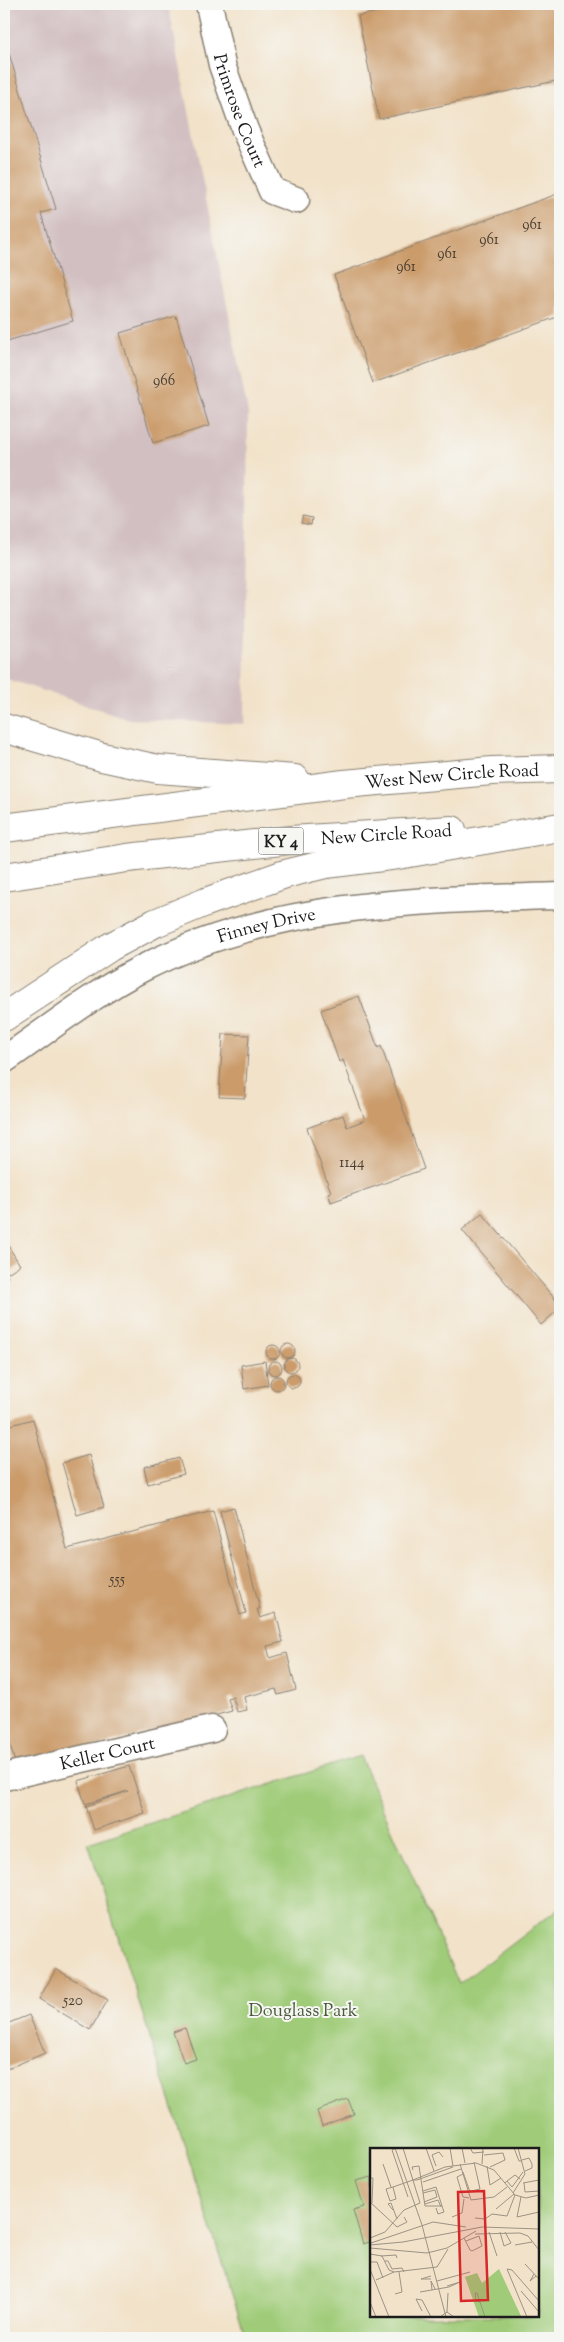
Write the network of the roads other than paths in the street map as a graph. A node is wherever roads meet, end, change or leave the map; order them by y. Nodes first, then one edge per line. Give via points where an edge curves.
1 (209, 4) edge
2 (296, 200) dead end
3 (4, 728) edge
4 (560, 769) edge
5 (344, 784) junction
6 (560, 825) edge
7 (4, 828) edge
8 (4, 877) edge
9 (560, 896) edge
10 (4, 1017) edge
11 (4, 1060) edge
12 (212, 1729) dead end
13 (4, 1777) edge

1 - 2 street, Primrose Court via 222,65 245,130 272,191
3 - 5 highway via 102,757 158,769
4 - 5 highway, West New Circle Road via 492,771
5 - 7 highway
6 - 8 highway, New Circle Road / KY 4 via 291,840 127,858
6 - 10 highway via 398,855 326,864 285,874 155,923 110,947
9 - 11 street, Finney Drive via 370,905 305,915 222,936 143,968
12 - 13 street, Keller Court

